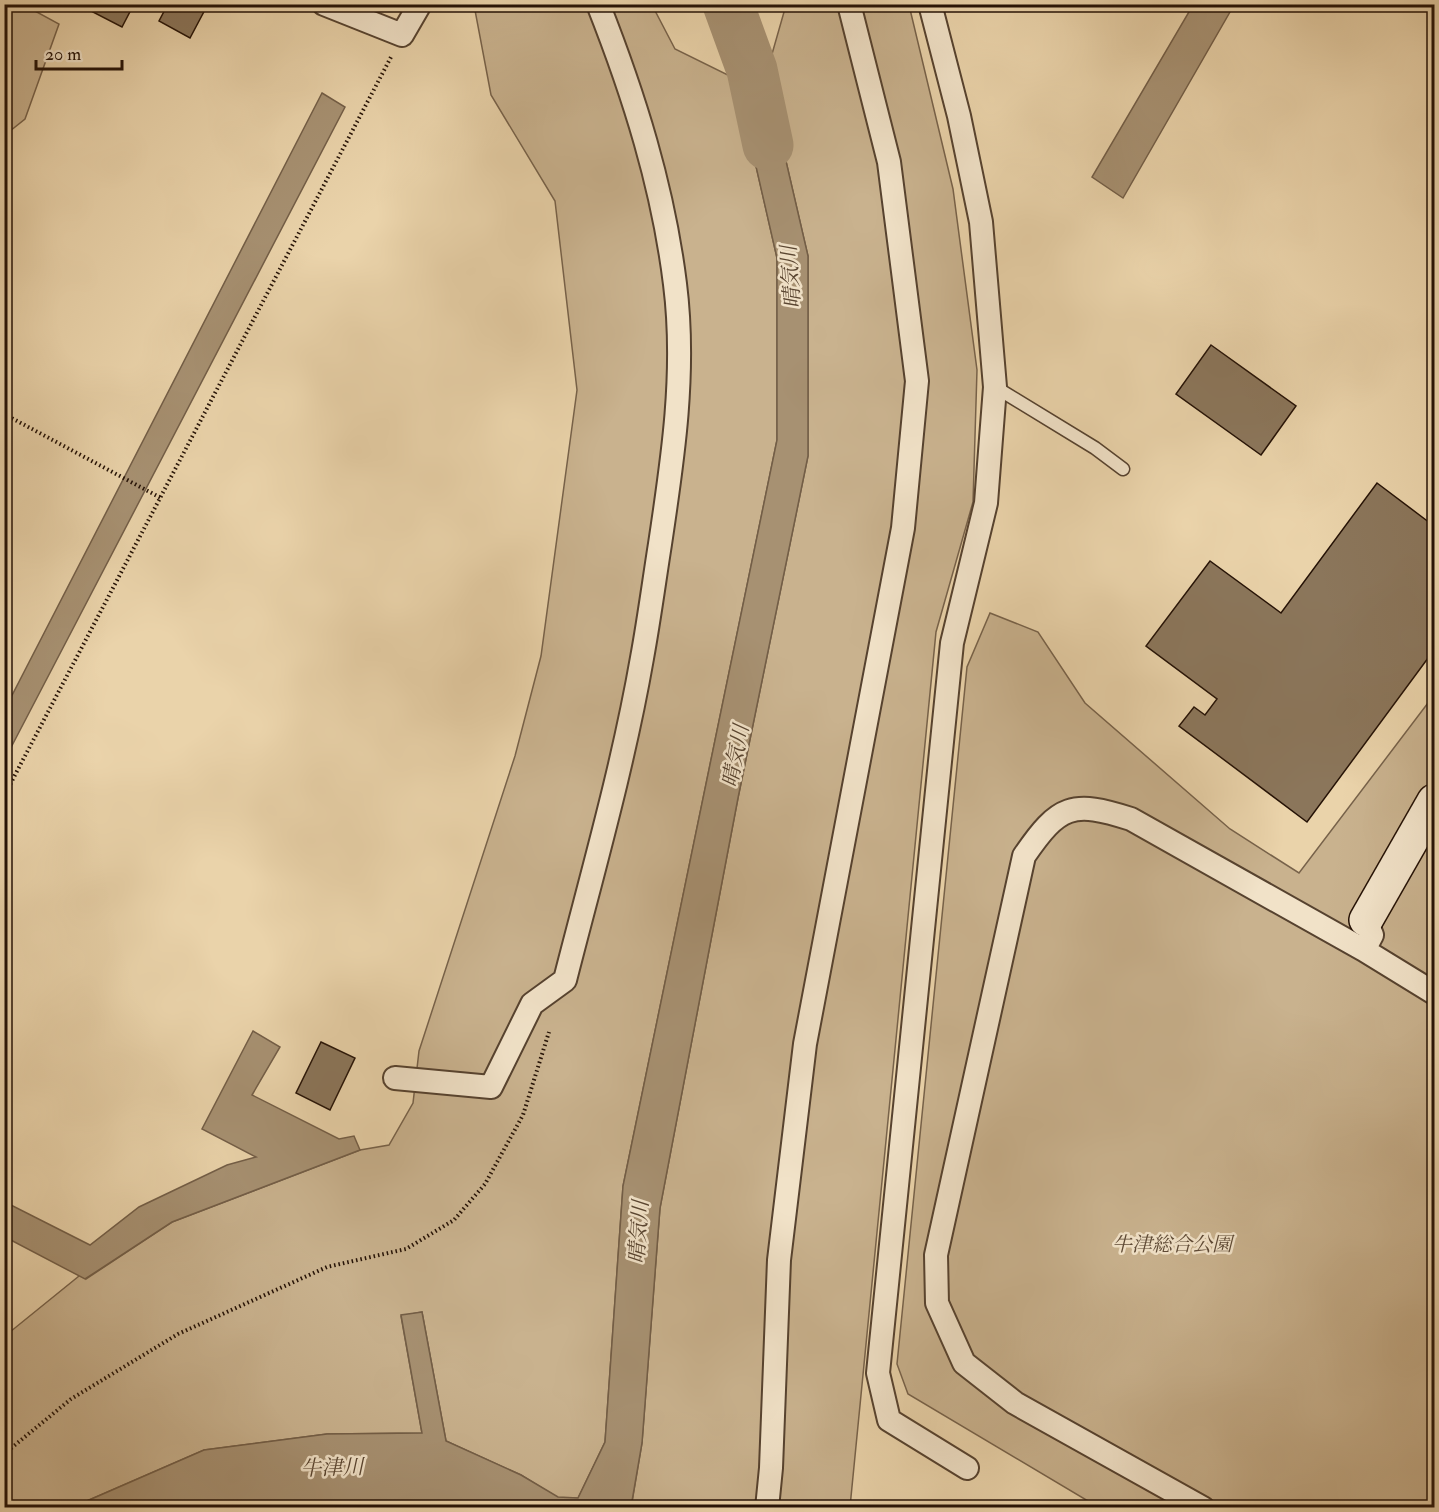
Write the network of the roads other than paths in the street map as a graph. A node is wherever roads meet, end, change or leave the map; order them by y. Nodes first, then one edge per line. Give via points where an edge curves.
1 (324, 4) edge
2 (420, 4) edge
3 (598, 4) edge
4 (849, 4) edge
5 (930, 4) edge
6 (995, 387) junction
7 (1123, 469) dead end
8 (1434, 801) edge
9 (1365, 935) junction
10 (1434, 993) edge
11 (395, 1078) dead end
12 (967, 1468) dead end
13 (766, 1508) edge
14 (1203, 1508) edge

1 - 2 street via 402,35
3 - 11 street via 652,163 675,285 680,359 674,456 642,660 565,980 532,1004 491,1087
4 - 13 street via 889,162 917,381 903,528 805,1044 779,1260
5 - 6 street via 981,222
6 - 7 lane
6 - 12 street via 986,503 952,643 878,1373 889,1420
8 - 9 street
9 - 10 street
9 - 14 street via 1131,819 1095,807 1069,810 1043,828 1024,856 936,1255 937,1303 964,1363 1015,1403

